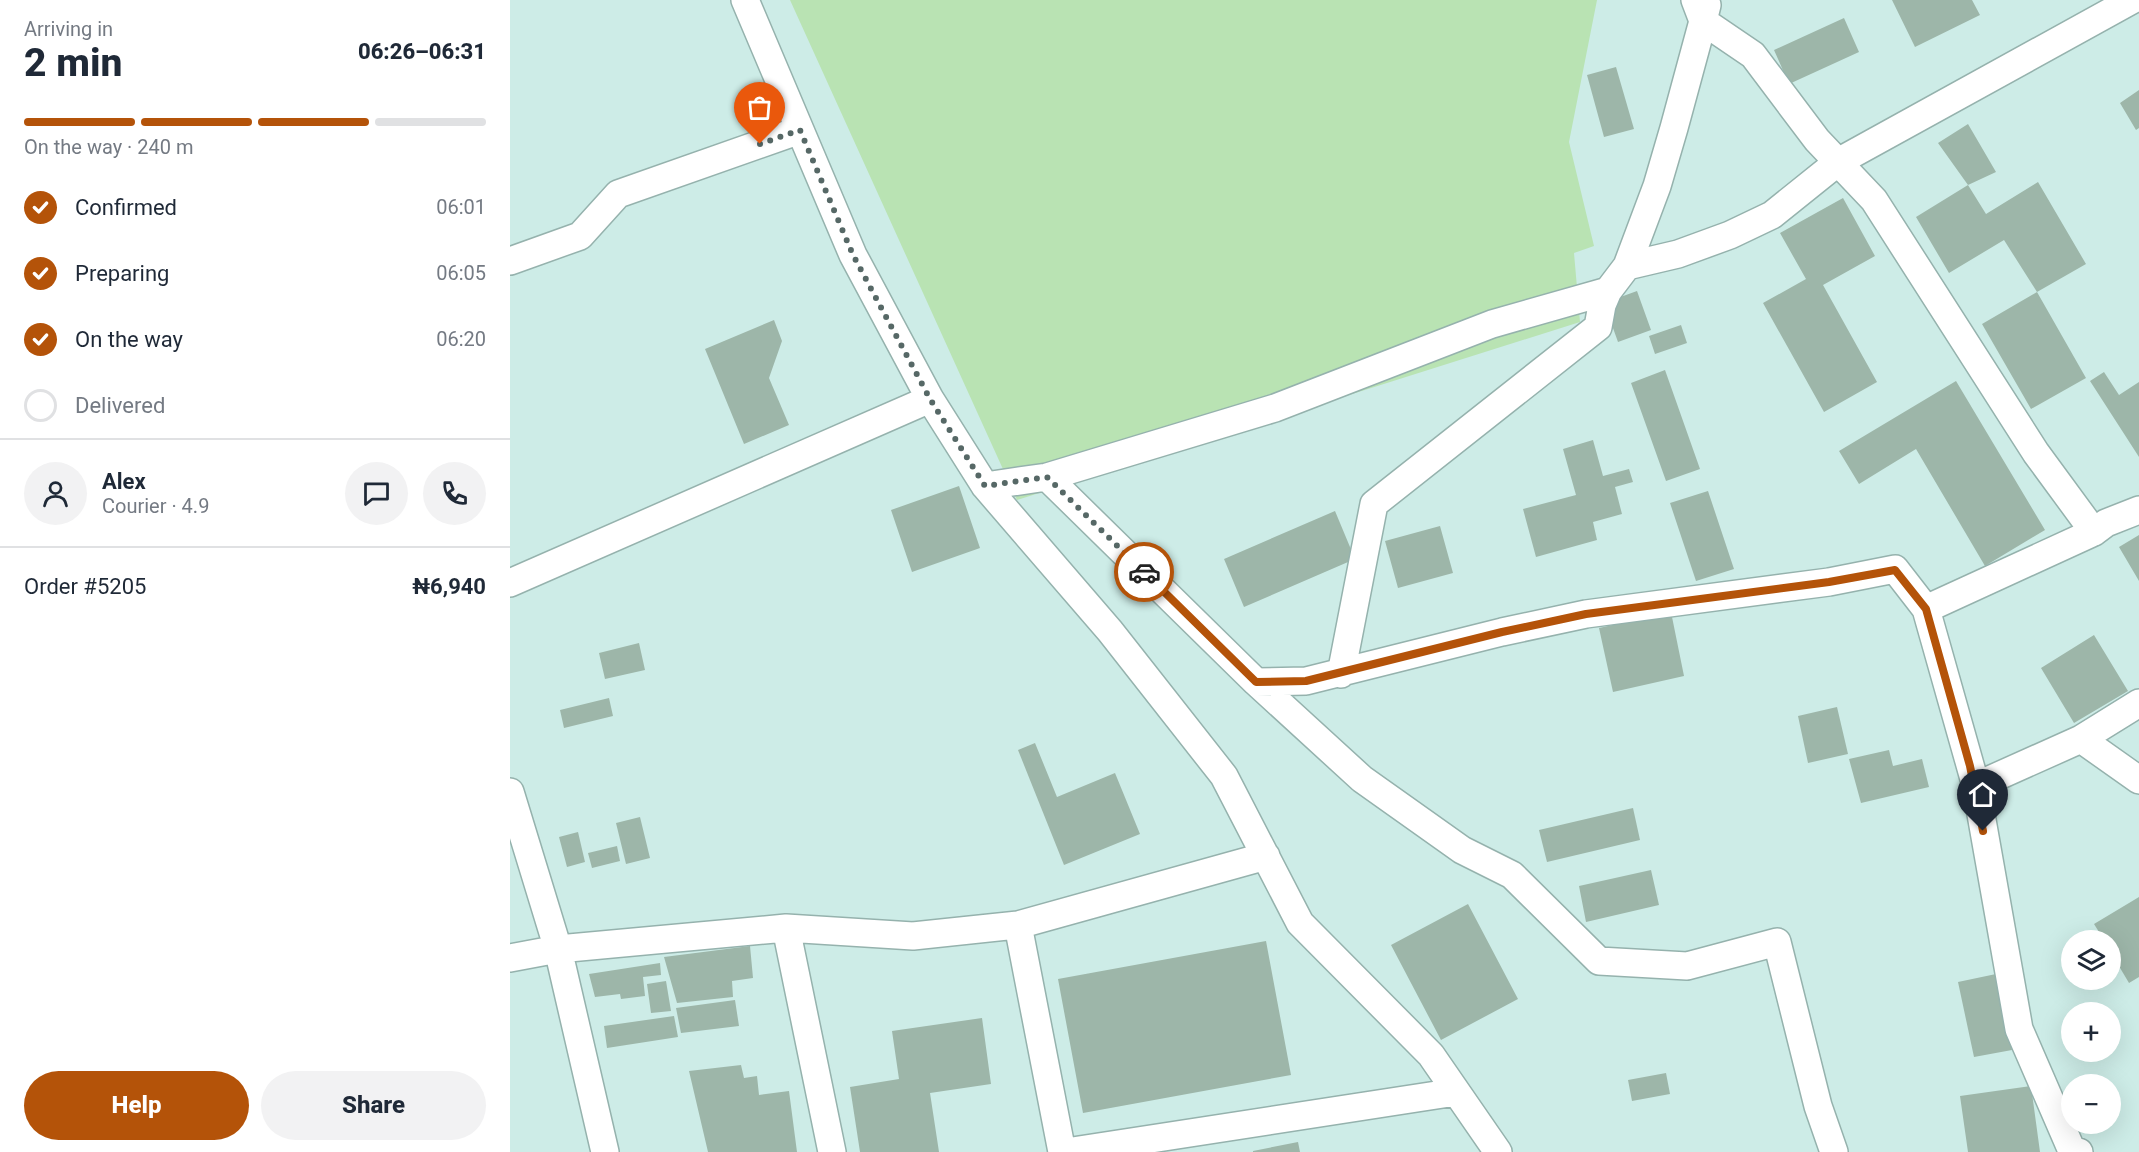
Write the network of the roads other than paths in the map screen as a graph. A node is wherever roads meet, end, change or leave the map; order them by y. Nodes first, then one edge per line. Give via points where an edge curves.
1 (745, 0) edge
2 (2132, 0) edge
3 (1702, 7) edge
4 (800, 130) junction
5 (1838, 162) junction
6 (510, 261) edge
7 (1627, 266) junction
8 (1608, 291) junction
9 (930, 399) junction
10 (1047, 477) junction
11 (985, 486) junction
12 (2139, 510) edge
13 (2094, 532) junction
14 (510, 583) edge
15 (1926, 609) junction
16 (1341, 674) junction
17 (1256, 682) junction
18 (2139, 704) edge
19 (2081, 740) junction
20 (2139, 780) edge
21 (1976, 786) junction
22 (510, 792) edge
23 (1266, 856) junction
24 (1018, 925) junction
25 (786, 927) junction
26 (558, 950) junction
27 (510, 958) edge
28 (1456, 1092) junction
29 (605, 1152) edge
30 (832, 1152) edge
31 (1064, 1152) edge
32 (1498, 1152) edge
33 (1834, 1152) edge
34 (2079, 1152) edge

1 - 4 street
2 - 5 street
3 - 5 street via 1753,55 1816,140
3 - 7 street via 1656,186
4 - 6 street via 618,194 580,236
4 - 9 street via 853,255
5 - 7 street via 1772,215 1677,254
5 - 13 street via 1874,200 2036,453
7 - 8 street
8 - 10 street via 1492,324 1275,408
8 - 16 street via 1598,327 1374,504
9 - 11 street
9 - 14 street
10 - 11 street
10 - 17 street
11 - 23 street via 1110,631 1224,776
12 - 13 street
13 - 15 street
15 - 16 street via 1895,570 1586,614
15 - 21 street
16 - 17 street via 1306,681
17 - 33 street via 1362,779 1462,850 1512,875 1599,961 1687,966 1778,942 1818,1106
18 - 19 street
19 - 20 street
19 - 21 street
21 - 34 street via 2019,1029 2072,1151
22 - 26 street
23 - 24 street
23 - 28 street via 1300,923 1431,1055
24 - 25 street via 913,936
24 - 31 street
25 - 26 street
25 - 30 street
26 - 27 street
26 - 29 street
28 - 31 street
28 - 32 street

